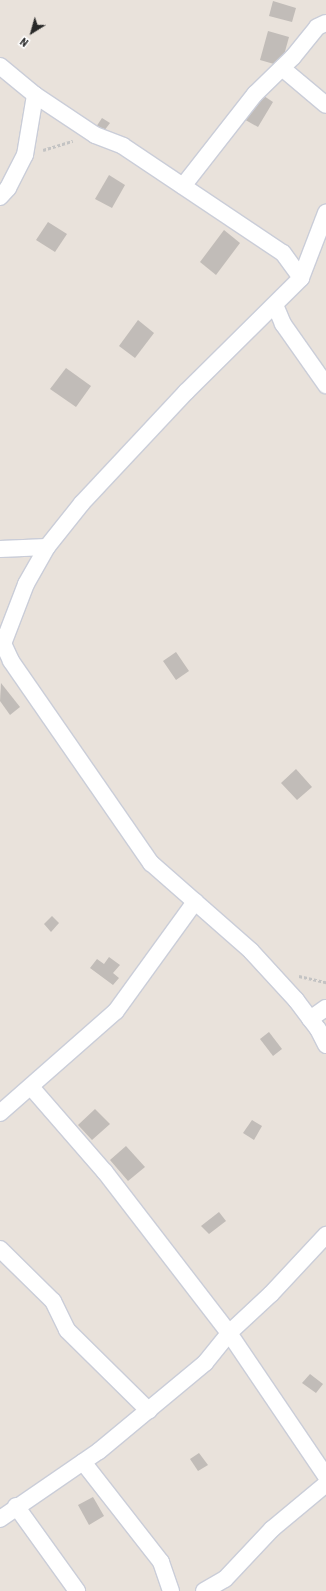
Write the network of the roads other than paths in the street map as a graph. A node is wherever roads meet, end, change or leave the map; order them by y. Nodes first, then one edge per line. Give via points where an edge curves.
1 (326, 24) edge
2 (0, 66) edge
3 (282, 68) junction
4 (35, 96) junction
5 (326, 105) edge
6 (183, 186) junction
7 (0, 197) edge
8 (326, 213) edge
9 (301, 278) junction
10 (275, 305) junction
11 (326, 385) edge
12 (47, 547) junction
13 (0, 549) edge
14 (2, 640) edge
15 (5, 665) edge
16 (195, 902) junction
17 (326, 1008) edge
18 (310, 1019) junction
19 (326, 1045) edge
20 (31, 1087) junction
21 (0, 1113) edge
22 (326, 1235) edge
23 (0, 1249) edge
24 (229, 1333) junction
25 (149, 1412) junction
26 (83, 1462) junction
27 (326, 1476) edge
28 (326, 1484) edge
29 (16, 1506) junction
30 (0, 1519) edge
31 (77, 1591) edge
32 (172, 1591) edge
33 (204, 1591) edge

1 - 3 street via 318,27
2 - 4 street
3 - 5 street
3 - 6 street via 228,125
4 - 6 street via 94,135 123,146
4 - 7 street via 25,155 8,188
6 - 9 street via 283,253
8 - 9 street
9 - 10 street
10 - 11 street via 283,324
10 - 12 street via 170,408 82,503
12 - 13 street
12 - 14 street via 26,584
14 - 15 street
15 - 16 street via 151,863
16 - 18 street via 251,951
16 - 20 street via 116,1011
17 - 18 street
18 - 19 street
20 - 21 street
20 - 24 street via 105,1172
22 - 24 street via 271,1294
23 - 25 street via 53,1301 67,1330
24 - 25 street via 205,1363
24 - 27 street
25 - 26 street
26 - 29 street
26 - 32 street via 161,1562
28 - 33 street via 272,1529 225,1579
29 - 30 street
29 - 31 street

